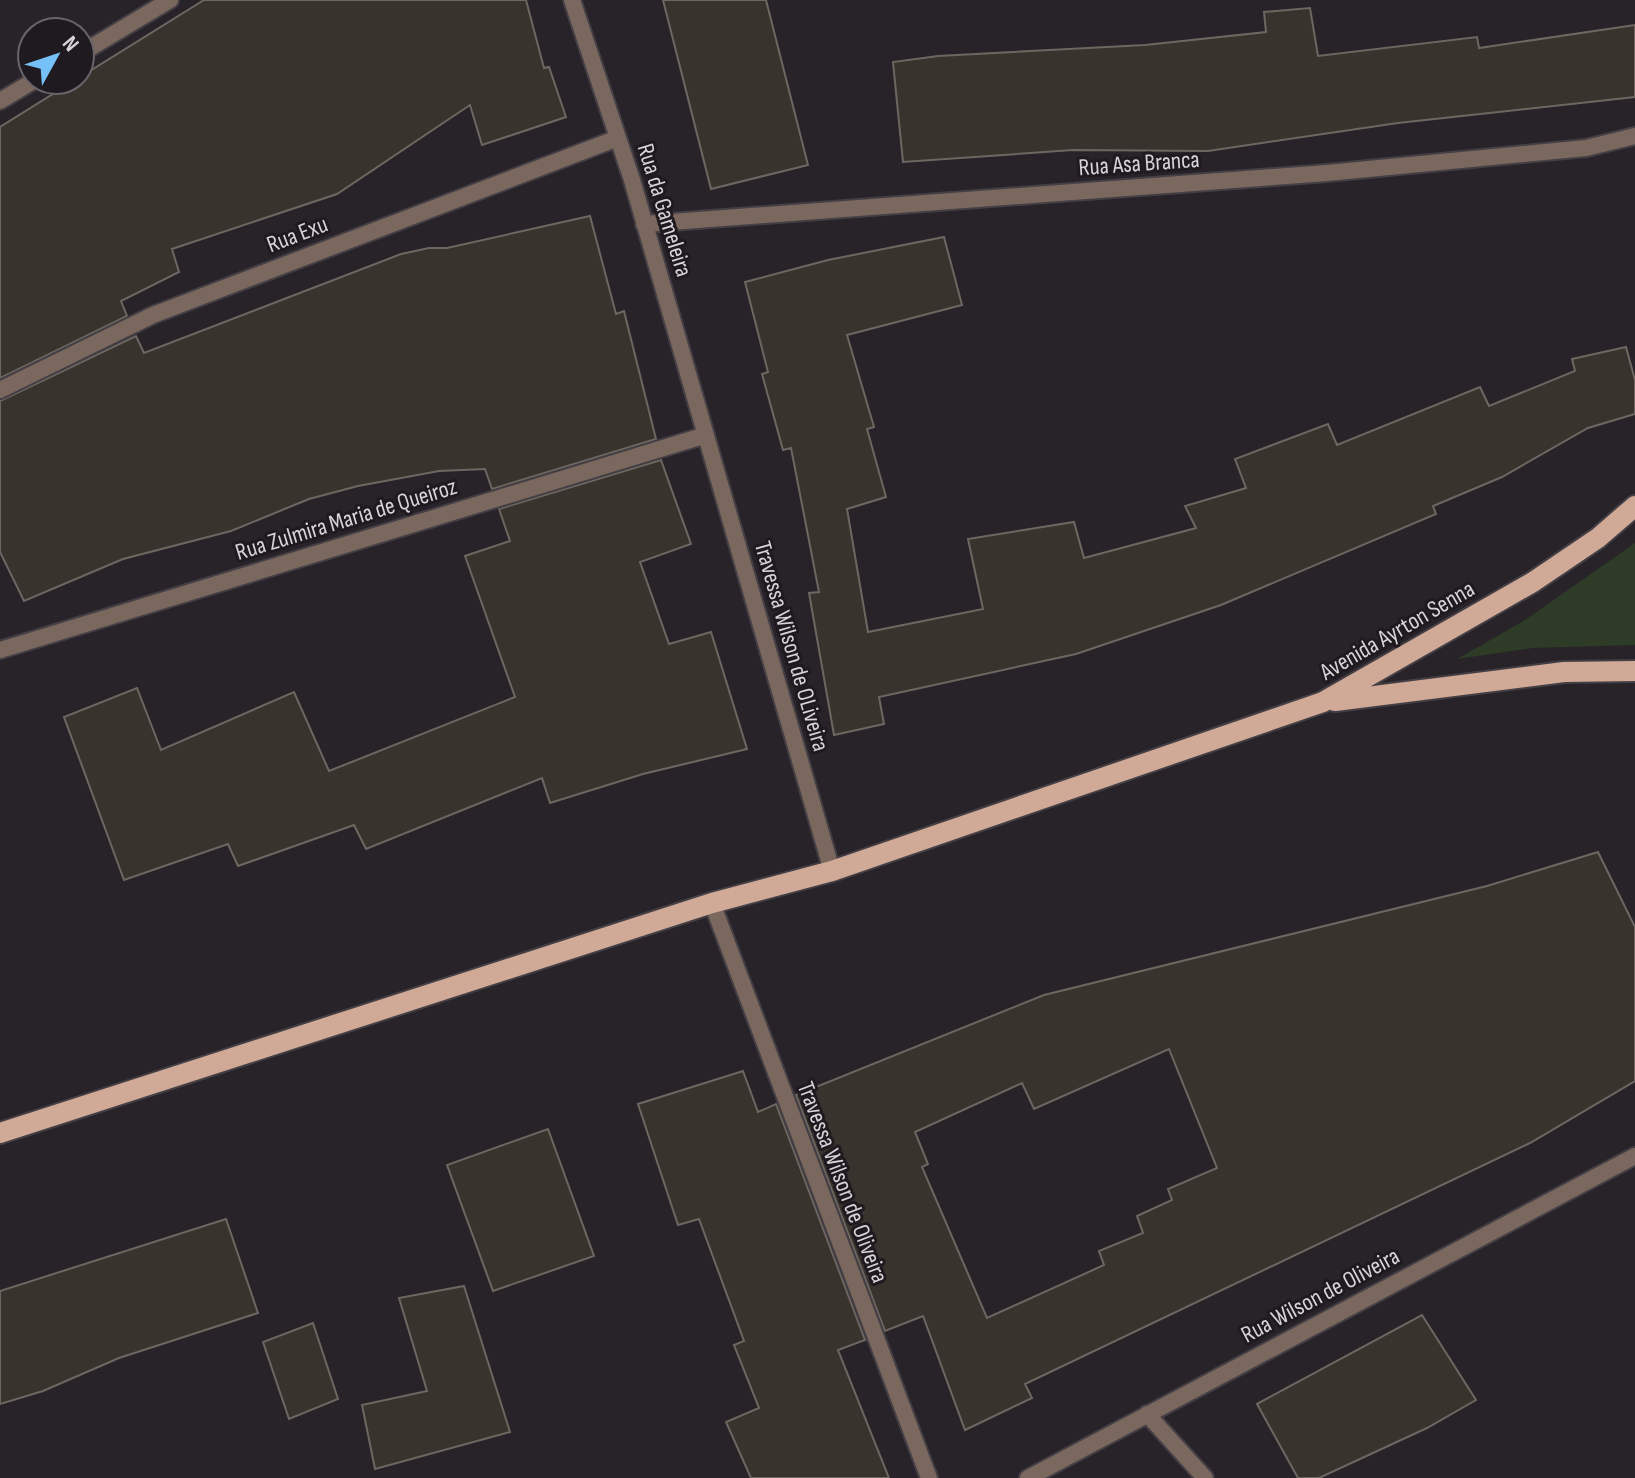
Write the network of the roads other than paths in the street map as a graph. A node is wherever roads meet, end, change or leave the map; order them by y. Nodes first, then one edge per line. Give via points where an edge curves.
1 (170, 0) edge
2 (572, 0) edge
3 (96, 44) edge
4 (1635, 136) edge
5 (618, 138) junction
6 (644, 224) junction
7 (0, 390) edge
8 (706, 435) junction
9 (1635, 506) edge
10 (0, 650) edge
11 (1635, 671) edge
12 (1323, 702) junction
13 (832, 871) junction
14 (712, 903) junction
15 (0, 1133) edge
16 (1635, 1156) edge
17 (1147, 1414) junction
18 (929, 1478) edge
19 (1028, 1478) edge
20 (1205, 1478) edge

1 - 3 street
2 - 5 street, Rua da Gameleira
4 - 6 street, Rua Asa Branca via 1586,148 1356,170
5 - 6 street, Rua da Gameleira
5 - 7 street, Rua Exu via 153,315
6 - 8 street, Rua da Gameleira
8 - 10 street, Rua Zulmira Maria de Queiroz
8 - 13 street, Travessa Wilson de OLiveira
9 - 12 main road, Avenida Ayrton Senna via 1533,582
11 - 12 main road, Avenida Ayrton Senna via 1564,672
12 - 13 main road
13 - 14 main road
14 - 15 main road
14 - 18 street, Travessa Wilson de Oliveira
16 - 17 street, Rua Wilson de Oliveira
17 - 19 street, Rua Wilson de Oliveira
17 - 20 street

